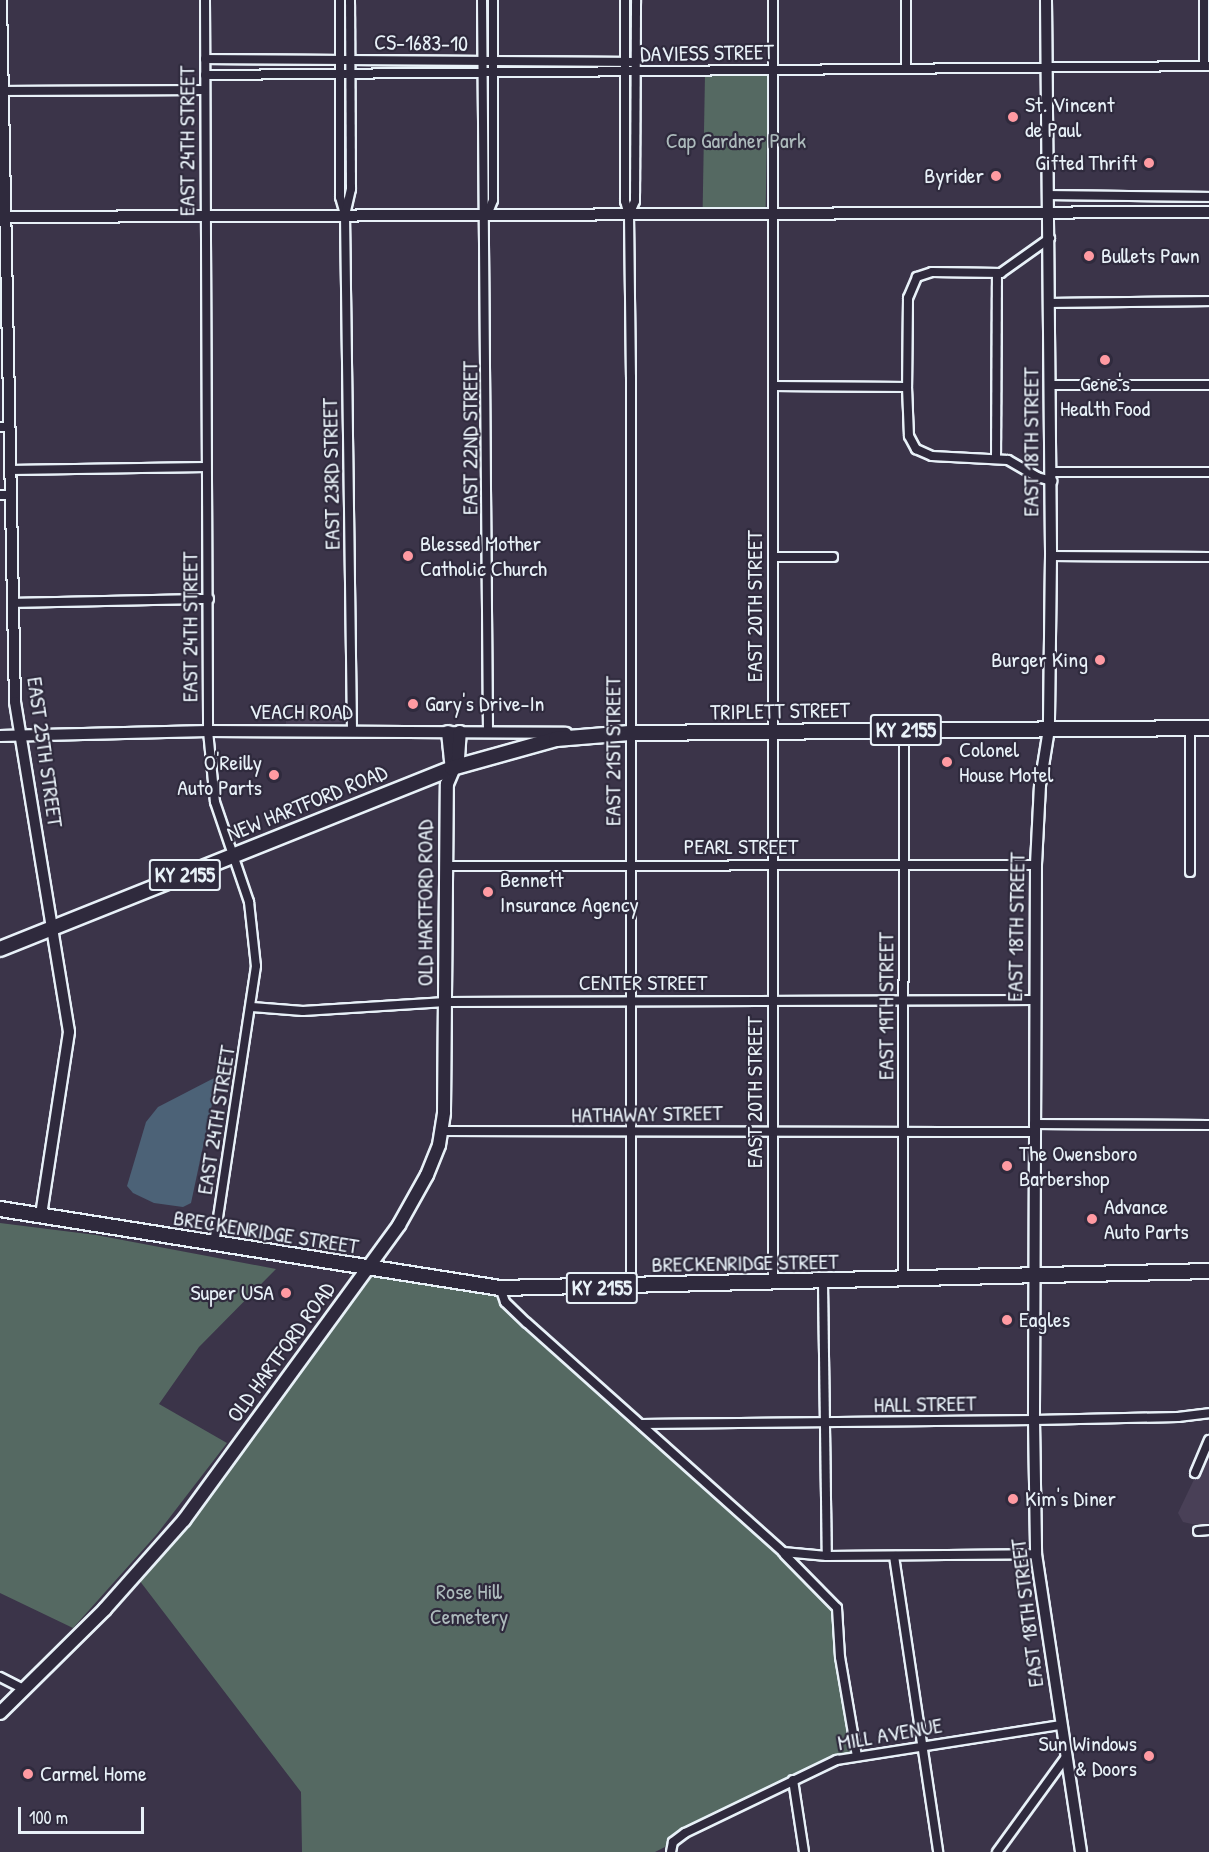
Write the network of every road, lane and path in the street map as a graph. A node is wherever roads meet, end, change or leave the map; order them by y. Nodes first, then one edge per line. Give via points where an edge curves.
1 (1, 0) edge
2 (205, 0) edge
3 (340, 0) edge
4 (350, 0) edge
5 (482, 0) edge
6 (493, 0) edge
7 (625, 0) edge
8 (636, 0) edge
9 (772, 0) edge
10 (906, 0) edge
11 (1046, 0) edge
12 (1204, 0) edge
13 (0, 11) edge
14 (205, 59) junction
15 (339, 61) junction
16 (352, 61) junction
17 (482, 62) junction
18 (494, 62) junction
19 (625, 62) junction
20 (636, 62) junction
21 (1207, 66) edge
22 (906, 69) junction
23 (1046, 69) junction
24 (773, 70) junction
25 (636, 72) junction
26 (625, 73) junction
27 (351, 74) junction
28 (482, 74) junction
29 (494, 74) junction
30 (205, 75) junction
31 (339, 75) junction
32 (205, 90) junction
33 (2, 91) junction
34 (2, 143) edge
35 (1049, 195) junction
36 (1168, 197) junction
37 (1209, 197) edge
38 (1209, 212) edge
39 (1050, 213) junction
40 (1167, 213) junction
41 (773, 214) junction
42 (487, 215) junction
43 (629, 215) junction
44 (205, 216) junction
45 (345, 216) junction
46 (3, 217) edge
47 (1050, 238) junction
48 (997, 274) junction
49 (1209, 301) edge
50 (1051, 303) junction
51 (1209, 385) edge
52 (773, 386) junction
53 (1051, 386) junction
54 (907, 387) junction
55 (5, 427) edge
56 (996, 459) junction
57 (206, 467) junction
58 (10, 470) junction
59 (1209, 472) edge
60 (1052, 476) junction
61 (5, 495) edge
62 (1052, 556) junction
63 (773, 557) junction
64 (833, 557) dead end
65 (1209, 557) edge
66 (209, 599) junction
67 (13, 603) junction
68 (1191, 728) junction
69 (1209, 728) edge
70 (1049, 729) junction
71 (904, 730) junction
72 (208, 731) junction
73 (352, 732) junction
74 (454, 732) junction
75 (488, 732) junction
76 (773, 732) junction
77 (603, 734) junction
78 (630, 734) junction
79 (18, 735) junction
80 (0, 736) edge
81 (452, 768) junction
82 (232, 855) junction
83 (631, 865) junction
84 (773, 865) junction
85 (904, 865) junction
86 (446, 866) junction
87 (1036, 866) junction
88 (1190, 872) dead end
89 (53, 928) junction
90 (0, 949) edge
91 (631, 1000) junction
92 (905, 1000) junction
93 (1035, 1000) junction
94 (773, 1001) junction
95 (446, 1002) junction
96 (252, 1007) junction
97 (1209, 1125) edge
98 (1034, 1128) junction
99 (442, 1131) junction
100 (631, 1131) junction
101 (772, 1131) junction
102 (904, 1131) junction
103 (0, 1209) edge
104 (41, 1216) junction
105 (214, 1245) junction
106 (367, 1270) junction
107 (1209, 1271) edge
108 (1033, 1278) junction
109 (903, 1281) junction
110 (824, 1283) junction
111 (773, 1284) junction
112 (631, 1287) junction
113 (500, 1288) junction
114 (1209, 1413) edge
115 (1034, 1420) junction
116 (641, 1424) junction
117 (825, 1424) junction
118 (1209, 1440) edge
119 (1196, 1473) dead end
120 (1209, 1530) edge
121 (1198, 1531) dead end
122 (783, 1552) junction
123 (1036, 1554) junction
124 (827, 1556) junction
125 (894, 1556) junction
126 (0, 1677) edge
127 (24, 1689) junction
128 (0, 1713) edge
129 (1060, 1725) junction
130 (922, 1746) junction
131 (857, 1756) junction
132 (1066, 1757) junction
133 (793, 1780) junction
134 (671, 1852) edge
135 (804, 1852) edge
136 (938, 1852) edge
137 (997, 1852) edge
138 (1081, 1852) edge

1 - 13 street, EAST 25TH STREET
2 - 14 street, EAST 24TH STREET
3 - 15 street, EAST 23RD STREET
4 - 16 street, EAST 23RD STREET
5 - 17 street, EAST 22ND STREET
6 - 18 street, EAST 22ND STREET
7 - 19 street, EAST 21ST STREET
8 - 20 street, EAST 21ST STREET
9 - 24 street, EAST 20TH STREET
10 - 22 street
11 - 23 street, EAST 18TH STREET
12 - 21 street
13 - 33 street, EAST 25TH STREET
14 - 15 street, CS-1683-10
14 - 30 street, EAST 24TH STREET
15 - 16 street, CS-1683-10
15 - 31 street, EAST 23RD STREET
16 - 17 street, CS-1683-10
16 - 27 street, EAST 23RD STREET
17 - 18 street, CS-1683-10
17 - 28 street, EAST 22ND STREET
18 - 19 street, CS-1683-10
18 - 29 street, EAST 22ND STREET
19 - 20 street, CS-1683-10
19 - 26 street, EAST 21ST STREET
20 - 25 street, EAST 21ST STREET
21 - 23 street, DAVIESS STREET
22 - 23 street, DAVIESS STREET
22 - 24 street, DAVIESS STREET
23 - 35 street, EAST 18TH STREET
24 - 25 street, DAVIESS STREET
24 - 41 street, EAST 20TH STREET
25 - 26 street, DAVIESS STREET
25 - 43 street, EAST 21ST STREET via 635,201
26 - 29 street, DAVIESS STREET
26 - 43 street, EAST 21ST STREET via 625,201
27 - 28 street, DAVIESS STREET
27 - 31 street, DAVIESS STREET
27 - 45 street, EAST 23RD STREET via 351,189
28 - 29 street, DAVIESS STREET
28 - 42 street, EAST 22ND STREET via 482,201
29 - 42 street, EAST 22ND STREET via 493,200
30 - 31 street, DAVIESS STREET
30 - 32 street, EAST 24TH STREET
31 - 45 street, EAST 23RD STREET via 340,196
32 - 33 street
32 - 44 street, EAST 24TH STREET
33 - 34 street, EAST 25TH STREET
34 - 46 street, EAST 25TH STREET
35 - 36 street
35 - 39 street, EAST 18TH STREET
36 - 37 street
36 - 40 street
38 - 40 street
39 - 40 street
39 - 41 street
39 - 47 street, EAST 18TH STREET
41 - 43 street
41 - 52 street, EAST 20TH STREET
42 - 43 street
42 - 45 street
42 - 75 street, EAST 22ND STREET
43 - 78 street, EAST 21ST STREET
44 - 45 street
44 - 46 street
44 - 57 street, EAST 24TH STREET
45 - 73 street, EAST 23RD STREET
46 - 55 street, EAST 25TH STREET
47 - 48 street
47 - 50 street, EAST 18TH STREET
48 - 54 street via 932,272 912,283 908,298
48 - 56 street
49 - 50 street
50 - 53 street, EAST 18TH STREET
51 - 53 street
52 - 54 street
52 - 63 street, EAST 20TH STREET
53 - 60 street, EAST 18TH STREET
54 - 56 street via 909,436 916,449 932,456
55 - 58 street, EAST 25TH STREET
56 - 60 street
57 - 58 street
57 - 66 street, EAST 24TH STREET
58 - 61 street, EAST 25TH STREET
59 - 60 street
60 - 62 street, EAST 18TH STREET
61 - 67 street, EAST 25TH STREET
62 - 65 street
62 - 70 street, EAST 18TH STREET
63 - 64 street
63 - 76 street, EAST 20TH STREET
66 - 67 street
66 - 72 street, EAST 24TH STREET
67 - 79 street, EAST 25TH STREET
68 - 69 main road, TRIPLETT STREET / KY 2155
68 - 70 main road, TRIPLETT STREET / KY 2155
68 - 88 street
70 - 71 main road, TRIPLETT STREET / KY 2155
70 - 87 street, EAST 18TH STREET via 1040,786
71 - 76 main road, TRIPLETT STREET / KY 2155
71 - 85 street, EAST 19TH STREET
72 - 73 street, VEACH ROAD
72 - 79 street, VEACH ROAD
72 - 82 street, EAST 24TH STREET via 215,802
73 - 74 street, VEACH ROAD
74 - 75 street, VEACH ROAD
74 - 81 main road, OLD HARTFORD ROAD
75 - 77 street, VEACH ROAD
76 - 78 main road, TRIPLETT STREET / KY 2155
76 - 84 street, EAST 20TH STREET
77 - 78 main road, TRIPLETT STREET / KY 2155
77 - 81 main road, NEW HARTFORD ROAD / KY 2155 via 536,743
78 - 83 street, EAST 21ST STREET
79 - 80 street, VEACH ROAD
79 - 89 street, EAST 25TH STREET
81 - 82 main road, NEW HARTFORD ROAD / KY 2155
81 - 86 main road, OLD HARTFORD ROAD via 447,784
82 - 89 main road, NEW HARTFORD ROAD / KY 2155
82 - 96 street, EAST 24TH STREET via 254,932
83 - 84 street, PEARL STREET
83 - 86 street, PEARL STREET
83 - 91 street, EAST 21ST STREET
84 - 85 street, PEARL STREET
84 - 94 street, EAST 20TH STREET
85 - 87 street, PEARL STREET
85 - 92 street, EAST 19TH STREET
86 - 95 main road, OLD HARTFORD ROAD
87 - 93 street, EAST 18TH STREET
89 - 90 main road, NEW HARTFORD ROAD / KY 2155
89 - 104 street, EAST 25TH STREET via 66,1000 68,1049
91 - 94 street, CENTER STREET
91 - 95 street, CENTER STREET
91 - 100 street, EAST 21ST STREET
92 - 93 street, CENTER STREET
92 - 94 street, CENTER STREET
92 - 102 street, EAST 19TH STREET
93 - 98 street, EAST 18TH STREET
94 - 101 street, EAST 20TH STREET
95 - 96 street, CENTER STREET via 303,1011
95 - 99 main road, OLD HARTFORD ROAD
96 - 105 street, EAST 24TH STREET
97 - 98 street, HATHAWAY STREET
98 - 102 street, HATHAWAY STREET
98 - 108 street, EAST 18TH STREET
99 - 100 street, HATHAWAY STREET
99 - 106 main road, OLD HARTFORD ROAD via 412,1204
100 - 101 street, HATHAWAY STREET
100 - 112 street, EAST 21ST STREET
101 - 102 street, HATHAWAY STREET
101 - 111 street, EAST 20TH STREET
102 - 109 street, EAST 19TH STREET
103 - 104 main road, BRECKENRIDGE STREET / KY 2155
104 - 105 main road, BRECKENRIDGE STREET / KY 2155
105 - 106 main road, BRECKENRIDGE STREET / KY 2155
106 - 113 main road, BRECKENRIDGE STREET / KY 2155
106 - 127 main road, OLD HARTFORD ROAD via 157,1552
107 - 108 main road, BRECKENRIDGE STREET / KY 2155
108 - 109 main road, BRECKENRIDGE STREET / KY 2155
108 - 115 street, EAST 18TH STREET
109 - 110 main road, BRECKENRIDGE STREET / KY 2155
110 - 111 main road, BRECKENRIDGE STREET / KY 2155
110 - 117 street
111 - 112 main road, BRECKENRIDGE STREET / KY 2155
112 - 113 main road, BRECKENRIDGE STREET / KY 2155
113 - 116 street via 505,1302
114 - 115 street, HALL STREET
115 - 117 street, HALL STREET
115 - 123 street, EAST 18TH STREET
116 - 117 street, HALL STREET
116 - 122 street
117 - 124 street
118 - 119 street
120 - 121 street
122 - 124 street
122 - 131 street via 837,1608 840,1657
123 - 125 street
123 - 129 street, EAST 18TH STREET
124 - 125 street
125 - 130 street
126 - 127 street
127 - 128 main road, OLD HARTFORD ROAD
129 - 130 street, MILL AVENUE
129 - 132 street, EAST 18TH STREET
130 - 131 street, MILL AVENUE
130 - 136 street
131 - 133 street, MILL AVENUE
132 - 137 street
132 - 138 street, EAST 18TH STREET
133 - 134 street, MILL AVENUE via 673,1842
133 - 135 street

